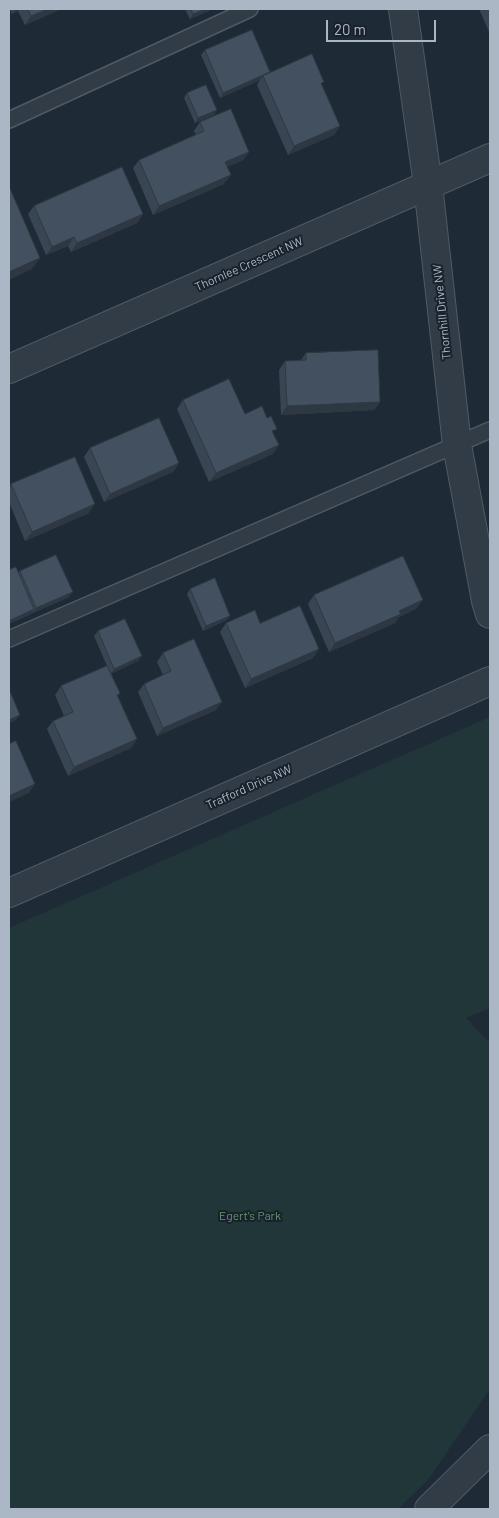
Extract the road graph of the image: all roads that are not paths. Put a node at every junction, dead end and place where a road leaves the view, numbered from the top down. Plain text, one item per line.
1 (250, 9) edge
2 (403, 9) edge
3 (9, 120) edge
4 (490, 158) edge
5 (428, 185) junction
6 (9, 370) edge
7 (490, 430) edge
8 (457, 445) junction
9 (490, 614) edge
10 (9, 639) edge
11 (490, 681) edge
12 (9, 893) edge
13 (490, 1449) edge
14 (429, 1509) edge

1 - 3 lane
2 - 5 street, Thornhill Drive NW
4 - 5 street, Thornlee Crescent NW
5 - 6 street, Thornlee Crescent NW
5 - 8 street, Thornhill Drive NW
7 - 8 lane
8 - 9 street, Thornhill Drive NW
8 - 10 lane
11 - 12 street, Trafford Drive NW
13 - 14 street

